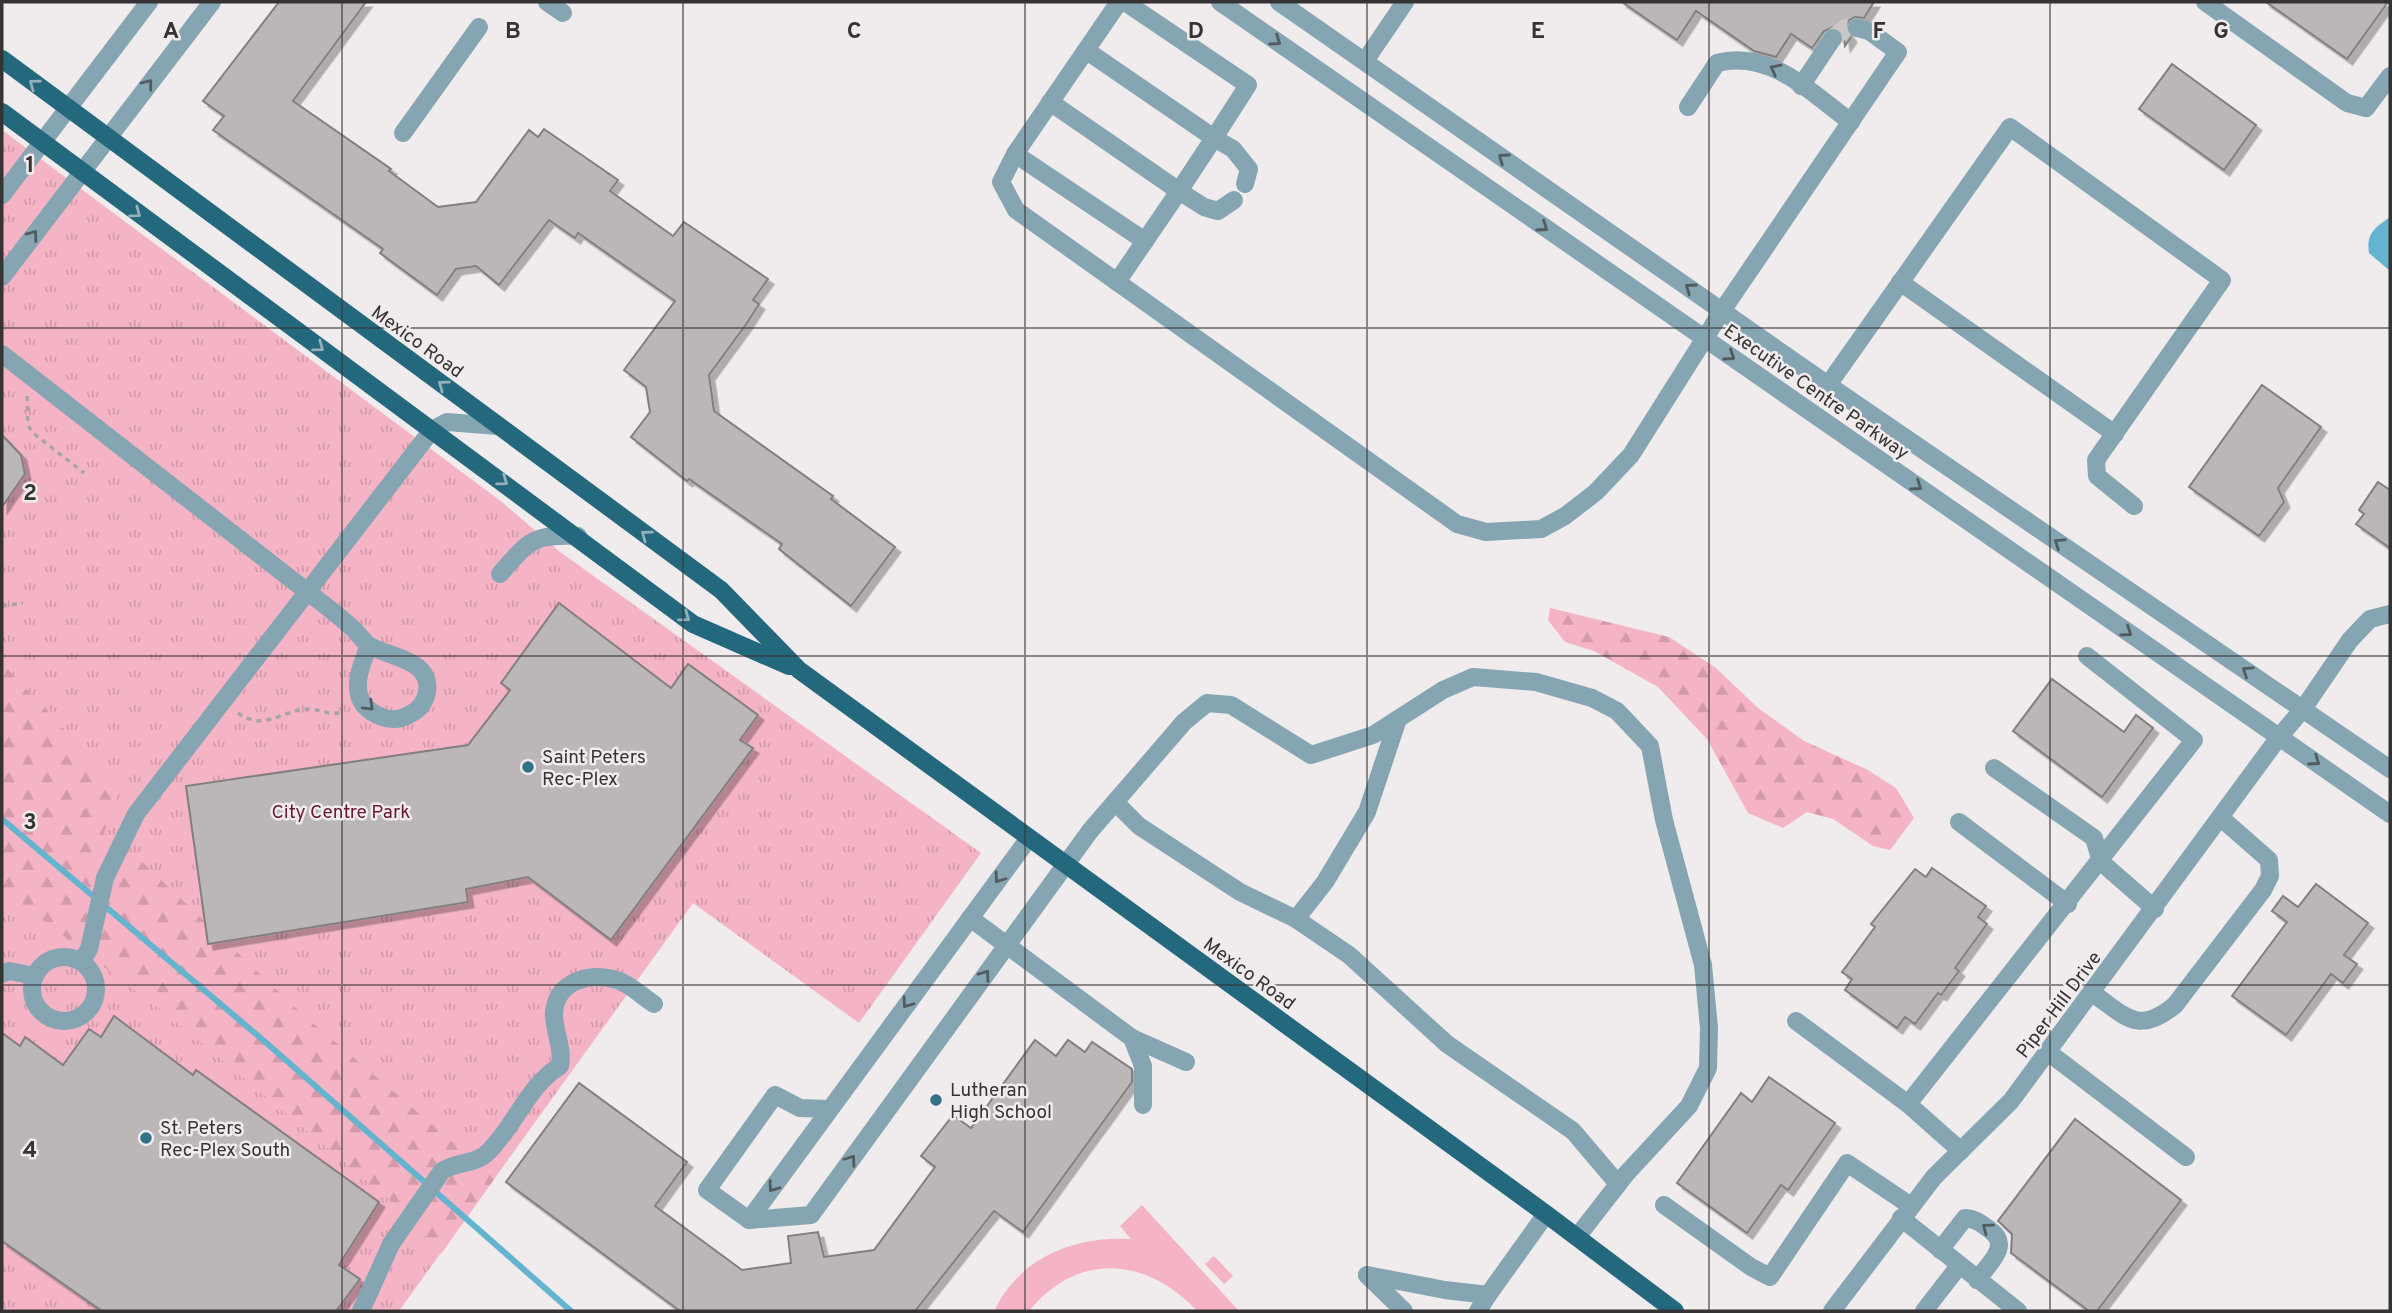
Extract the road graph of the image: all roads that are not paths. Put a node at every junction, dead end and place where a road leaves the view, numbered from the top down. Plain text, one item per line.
1 (149, 2) edge
2 (212, 2) edge
3 (547, 2) edge
4 (1119, 2) edge
5 (1125, 2) edge
6 (1220, 2) edge
7 (1279, 2) edge
8 (1405, 2) edge
9 (2205, 2) edge
10 (563, 13) dead end
11 (479, 27) dead end
12 (1857, 28) dead end
13 (1833, 38) tunnel mouth
14 (1087, 51) junction
15 (2, 58) edge
16 (1365, 61) junction
17 (2390, 76) edge
18 (1801, 86) junction
19 (1049, 103) junction
20 (1688, 107) dead end
21 (67, 108) junction
22 (2, 113) edge
23 (1851, 122) junction
24 (403, 133) dead end
25 (106, 138) junction
26 (1214, 138) junction
27 (41, 143) junction
28 (1015, 153) junction
29 (80, 173) junction
30 (1245, 184) dead end
31 (1179, 191) junction
32 (2, 195) edge
33 (1234, 200) dead end
34 (1145, 241) junction
35 (2, 276) edge
36 (1117, 282) junction
37 (1900, 282) junction
38 (1722, 311) junction
39 (1704, 338) junction
40 (2, 354) edge
41 (1828, 384) junction
42 (498, 426) junction
43 (432, 430) junction
44 (2115, 434) junction
45 (2134, 506) dead end
46 (578, 536) junction
47 (500, 574) dead end
48 (305, 590) junction
49 (2390, 614) edge
50 (369, 646) junction
51 (2087, 656) dead end
52 (799, 670) junction
53 (2303, 709) junction
54 (1398, 719) junction
55 (2279, 737) junction
56 (1994, 768) dead end
57 (2390, 769) edge
58 (1115, 802) junction
59 (2390, 814) edge
60 (2221, 818) junction
61 (1959, 822) dead end
62 (1029, 838) junction
63 (2101, 862) junction
64 (1065, 865) junction
65 (2068, 904) junction
66 (2155, 909) junction
67 (970, 918) junction
68 (1296, 919) junction
69 (1006, 946) junction
70 (81, 962) junction
71 (2, 974) edge
72 (36, 975) junction
73 (2092, 993) junction
74 (654, 1004) dead end
75 (1796, 1021) dead end
76 (1132, 1038) junction
77 (2048, 1052) junction
78 (1186, 1062) dead end
79 (1908, 1104) junction
80 (1143, 1105) dead end
81 (829, 1109) junction
82 (1961, 1151) junction
83 (2186, 1157) dead end
84 (1618, 1184) junction
85 (1664, 1205) dead end
86 (1906, 1212) junction
87 (1546, 1214) junction
88 (749, 1220) junction
89 (1577, 1237) junction
90 (1940, 1250) junction
91 (1959, 1266) junction
92 (1977, 1280) junction
93 (1488, 1295) junction
94 (361, 1311) edge
95 (1404, 1311) edge
96 (1478, 1311) edge
97 (1675, 1311) edge
98 (1832, 1311) edge
99 (1924, 1311) edge
100 (2018, 1311) edge

1 - 21 street
25 -> 2 street
3 - 10 street
4 - 14 street
5 - 26 street
6 -> 39 street, Executive Centre Parkway
7 - 16 street, Executive Centre Parkway
8 - 16 street
9 - 17 street
11 - 24 street
12 - 23 street
13 - 18 street
14 - 19 street
14 - 26 street
21 -> 15 main road, Mexico Road
38 -> 16 street, Executive Centre Parkway
18 -> 20 street
18 - 23 street
19 - 28 street
19 - 31 street
21 - 25 main road, Mexico Road
21 - 27 street
22 - 27 main road, Mexico Road
23 - 38 street
25 - 29 street
42 -> 25 main road, Mexico Road
26 - 30 street
26 - 31 street
27 - 29 main road, Mexico Road
27 - 32 street
28 - 34 street
28 - 36 street
35 -> 29 street
29 -> 43 main road, Mexico Road
31 - 33 street
31 - 34 street
34 - 36 street
36 - 39 street
37 - 41 street
37 - 44 street
37 - 44 street
38 - 39 street
38 - 41 street, Executive Centre Parkway
39 -> 55 street, Executive Centre Parkway
40 - 48 street
53 -> 41 street, Executive Centre Parkway
42 - 43 street
52 -> 42 main road, Mexico Road
43 -> 46 main road, Mexico Road
43 - 48 street
44 - 45 street
46 - 47 street
46 -> 52 main road, Mexico Road
48 - 50 street
48 - 70 street
49 - 53 street, Piper Hill Drive
50 -> 50 street
51 - 63 street
52 - 62 main road, Mexico Road
53 - 55 street, Piper Hill Drive
53 - 57 street, Executive Centre Parkway
54 - 58 street
54 - 68 street
54 - 84 street
55 -> 59 street, Executive Centre Parkway
55 - 60 street, Piper Hill Drive
56 - 63 street
58 - 64 street
58 - 68 street
60 - 66 street, Piper Hill Drive
60 - 73 street
61 - 65 street
62 - 64 main road, Mexico Road
62 -> 67 street
63 - 65 street
63 - 66 street
64 - 69 street
64 - 87 main road, Mexico Road
65 - 79 street
66 - 73 street, Piper Hill Drive
67 - 69 street
67 -> 81 street
68 - 84 street
69 - 76 street
88 -> 69 street
70 - 72 street
70 - 72 street
71 - 72 street
73 - 77 street, Piper Hill Drive
74 - 94 street
75 - 79 street
76 - 78 street
76 - 80 street
77 - 82 street, Piper Hill Drive
77 - 83 street
79 - 82 street
81 -> 88 street
81 - 88 street
82 - 86 street, Piper Hill Drive
84 - 89 street
85 - 86 street
86 - 90 street
86 - 98 street, Piper Hill Drive
87 - 89 main road, Mexico Road
87 - 93 street
89 - 97 main road, Mexico Road
90 - 91 street
92 -> 90 street
91 - 92 street
91 - 99 street
92 - 100 street
93 - 95 street
93 - 96 street

